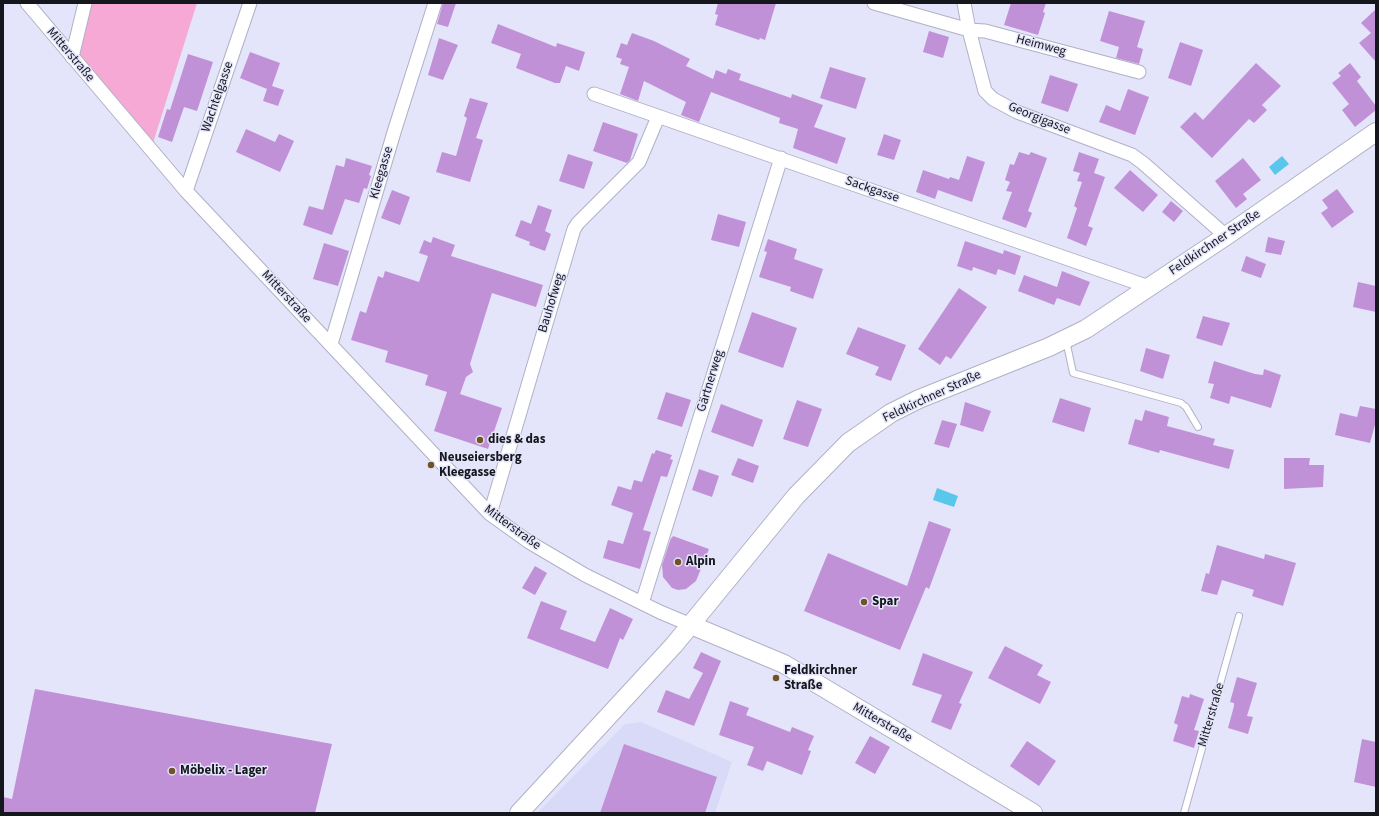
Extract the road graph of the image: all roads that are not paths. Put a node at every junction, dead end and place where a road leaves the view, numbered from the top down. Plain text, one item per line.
1 (85, 3) edge
2 (250, 3) edge
3 (435, 3) edge
4 (874, 3) edge
5 (964, 3) edge
6 (32, 5) edge
7 (969, 30) junction
8 (72, 57) junction
9 (1139, 72) dead end
10 (594, 94) dead end
11 (658, 117) junction
12 (1376, 132) edge
13 (781, 158) junction
14 (186, 191) junction
15 (1226, 236) junction
16 (1149, 287) junction
17 (1066, 339) junction
18 (331, 344) junction
19 (1198, 427) dead end
20 (490, 514) junction
21 (642, 603) junction
22 (1239, 616) dead end
23 (691, 625) junction
24 (519, 813) edge
25 (1033, 813) edge
26 (1184, 813) edge

1 - 8 street
2 - 14 street, Wachtelgasse
3 - 18 street, Kleegasse
4 - 7 street
5 - 7 street
6 - 8 street, Mitterstraße
7 - 9 street, Heimweg
7 - 15 street, Georgigasse
8 - 14 street, Mitterstraße
10 - 11 street, Sackgasse
11 - 13 street, Sackgasse
11 - 20 street, Bauhofweg
12 - 15 street, Feldkirchner Straße
13 - 16 street, Sackgasse
13 - 21 street, Gärtnerweg
14 - 18 street, Mitterstraße
15 - 16 street, Feldkirchner Straße
16 - 17 street, Feldkirchner Straße
17 - 19 lane
17 - 23 street, Feldkirchner Straße
18 - 20 street, Mitterstraße
20 - 21 street, Mitterstraße
21 - 23 street, Mitterstraße
22 - 26 lane, Mitterstraße
23 - 24 street, Feldkirchner Straße
23 - 25 street, Mitterstraße

